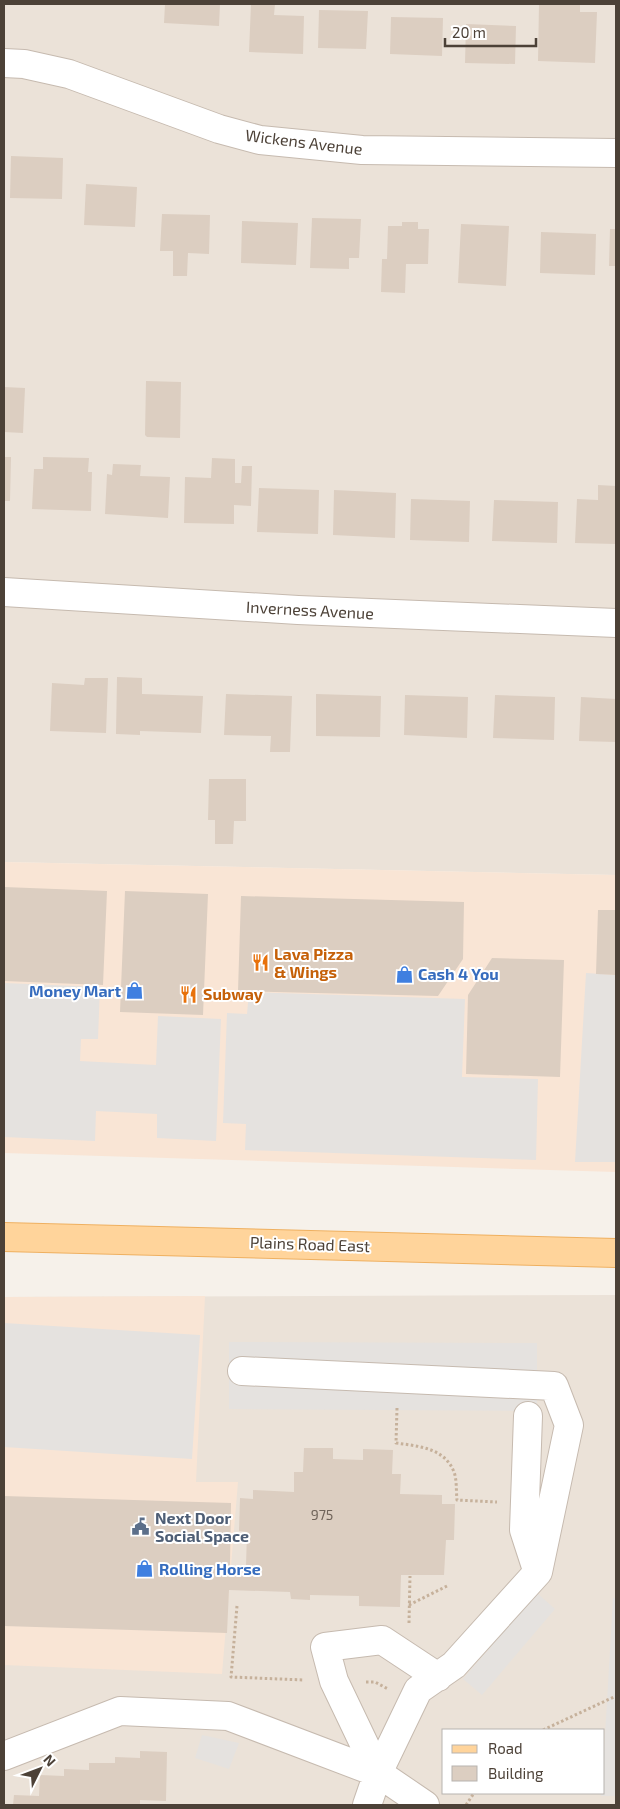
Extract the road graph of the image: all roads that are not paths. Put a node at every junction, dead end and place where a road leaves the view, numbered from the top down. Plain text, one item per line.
1 (4, 63) edge
2 (616, 153) edge
3 (4, 592) edge
4 (616, 623) edge
5 (4, 1237) edge
6 (616, 1253) edge
7 (242, 1371) dead end
8 (528, 1416) dead end
9 (538, 1572) junction
10 (438, 1677) junction
11 (4, 1756) edge
12 (378, 1773) junction
13 (367, 1805) edge
14 (425, 1805) edge

1 - 2 street, Wickens Avenue
3 - 4 street, Inverness Avenue
5 - 6 main road, Plains Road East
7 - 9 street
8 - 9 street
9 - 10 street
10 - 12 street
10 - 12 street
11 - 12 street
12 - 13 street
12 - 14 street

